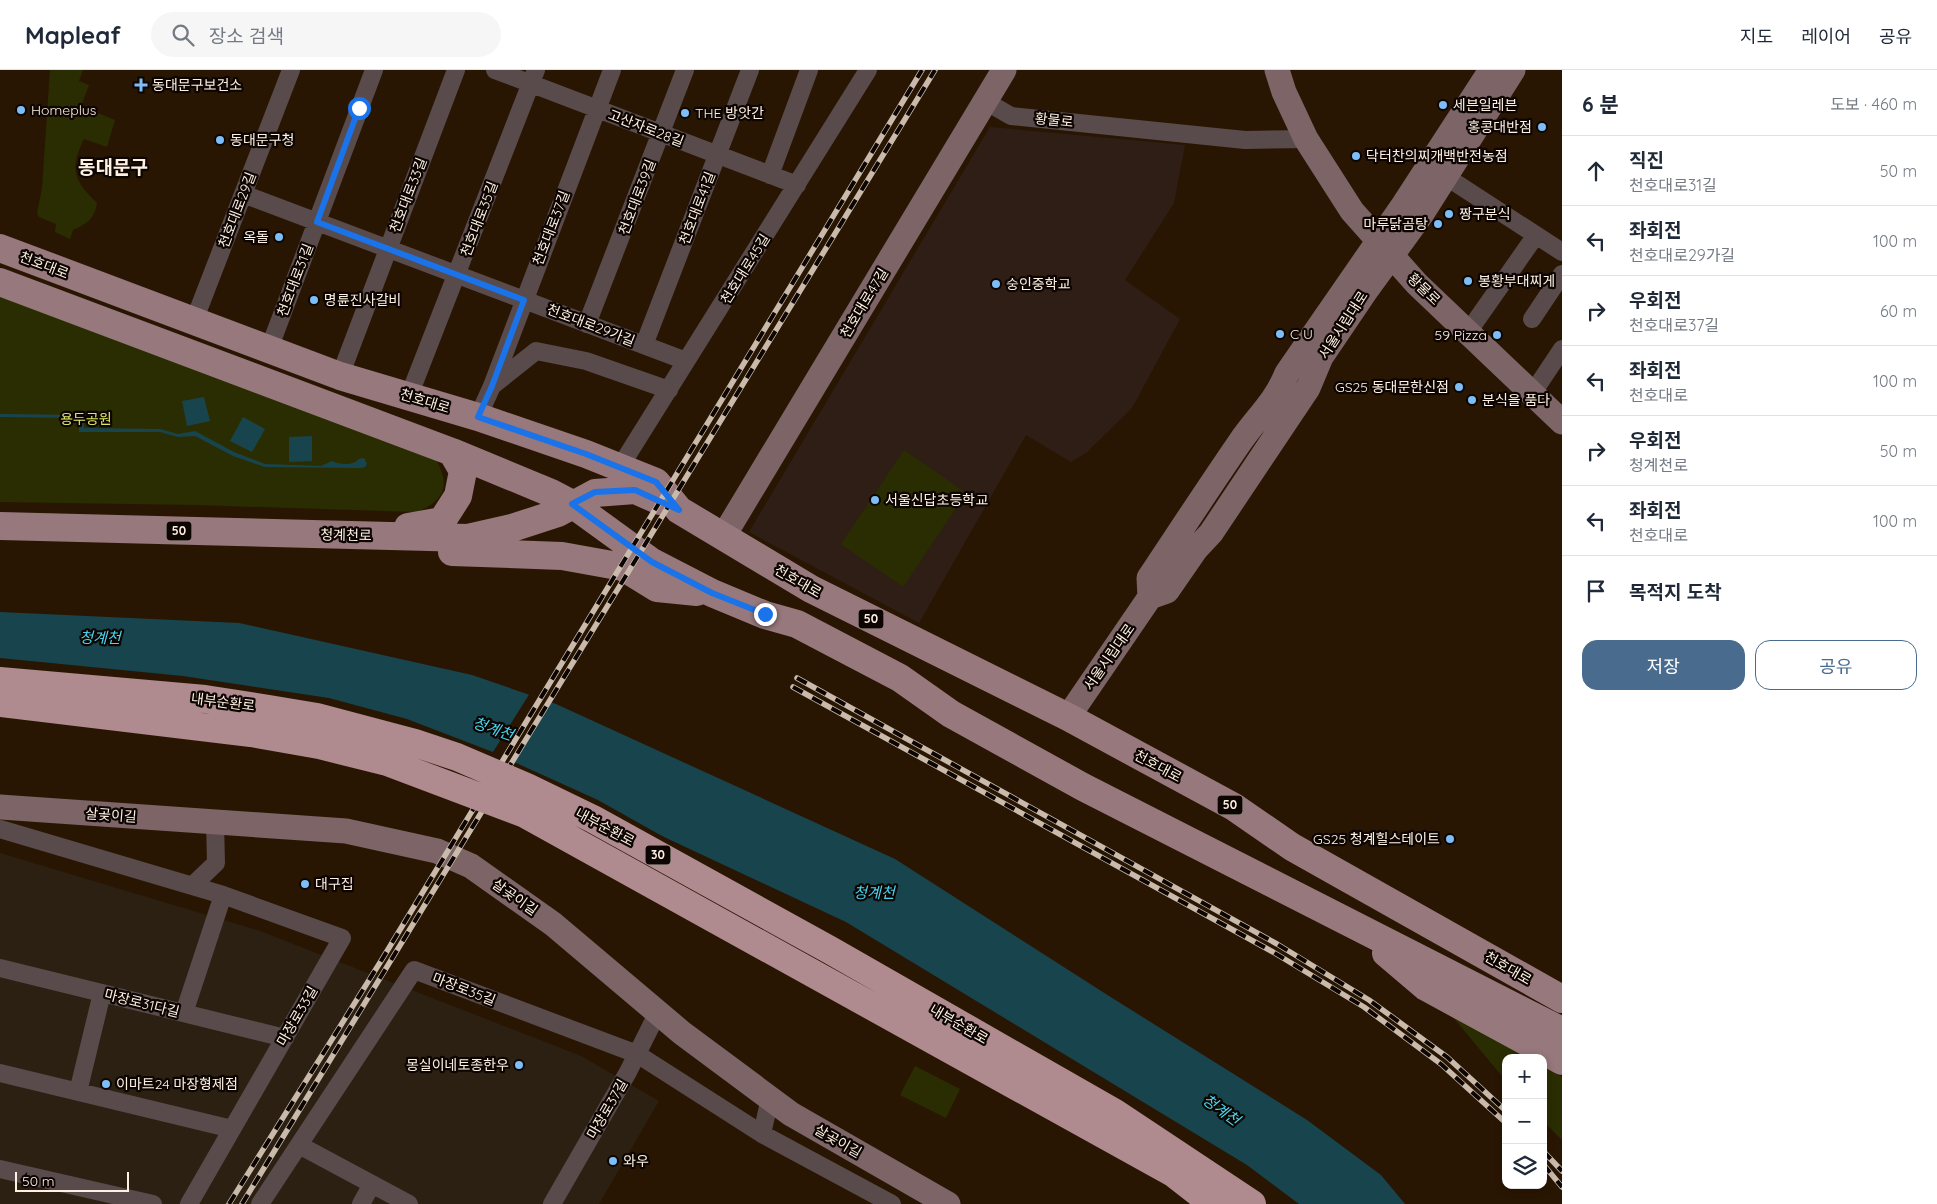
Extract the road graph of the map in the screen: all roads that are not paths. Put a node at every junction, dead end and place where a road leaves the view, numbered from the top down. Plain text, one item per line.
1 (291, 70) edge
2 (374, 70) edge
3 (456, 70) edge
4 (495, 70) edge
5 (612, 70) edge
6 (685, 70) edge
7 (750, 70) edge
8 (809, 70) edge
9 (868, 70) edge
10 (1004, 70) edge
11 (1278, 70) edge
12 (1490, 70) edge
13 (1513, 70) edge
14 (533, 77) edge
15 (985, 101) junction
16 (597, 109) junction
17 (662, 134) junction
18 (1306, 139) junction
19 (717, 155) junction
20 (770, 175) junction
21 (1445, 176) junction
22 (797, 185) junction
23 (243, 194) junction
24 (317, 222) junction
25 (1536, 235) junction
26 (0, 248) edge
27 (388, 248) junction
28 (1384, 249) junction
29 (1562, 252) edge
30 (1562, 274) edge
31 (458, 275) junction
32 (0, 282) edge
33 (524, 300) junction
34 (1532, 318) dead end
35 (194, 321) junction
36 (587, 324) junction
37 (1468, 332) junction
38 (644, 345) junction
39 (269, 349) junction
40 (1562, 349) edge
41 (686, 362) junction
42 (340, 376) junction
43 (492, 386) junction
44 (669, 390) junction
45 (1532, 394) junction
46 (409, 396) junction
47 (478, 417) junction
48 (1562, 422) edge
49 (452, 452) junction
50 (620, 466) junction
51 (572, 504) junction
52 (679, 510) junction
53 (0, 526) edge
54 (358, 536) junction
55 (723, 536) junction
56 (712, 593) junction
57 (0, 681) edge
58 (0, 703) edge
59 (1068, 717) junction
60 (0, 807) edge
61 (215, 823) junction
62 (0, 828) edge
63 (192, 886) junction
64 (223, 895) junction
65 (1388, 900) junction
66 (1346, 920) junction
67 (0, 968) edge
68 (1562, 977) edge
69 (102, 993) junction
70 (1562, 999) edge
71 (658, 1012) junction
72 (184, 1013) junction
73 (1562, 1032) edge
74 (285, 1038) junction
75 (637, 1054) junction
76 (1562, 1062) edge
77 (0, 1073) edge
78 (78, 1092) junction
79 (770, 1098) junction
80 (232, 1129) junction
81 (762, 1134) junction
82 (300, 1145) junction
83 (0, 1169) edge
84 (372, 1184) junction
85 (154, 1204) edge
86 (189, 1204) edge
87 (260, 1204) edge
88 (361, 1204) edge
89 (409, 1204) edge
90 (552, 1204) edge
91 (892, 1204) edge
92 (948, 1204) edge
93 (1213, 1204) edge
94 (1252, 1204) edge

1 - 23 street, 천호대로29길
2 - 24 street, 천호대로31길
3 - 27 street, 천호대로33길
4 - 14 street, 고산자로28길
5 - 16 street, 천호대로37길
6 - 17 street, 천호대로39길
7 - 19 street, 천호대로41길
8 - 20 street
9 - 22 street, 천호대로45길
10 - 15 main road, 천호대로47길
11 - 18 main road, 황물로
12 - 28 main road, 서울시립대로
13 - 21 main road, 서울시립대로
14 - 16 street, 고산자로28길
14 - 31 street, 천호대로35길
15 - 18 street, 황물로
15 - 55 main road, 천호대로47길
16 - 17 street, 고산자로28길
16 - 33 street, 천호대로37길
17 - 19 street, 고산자로28길
17 - 36 street, 천호대로39길
18 - 28 main road, 황물로
19 - 20 street, 고산자로28길
19 - 38 street, 천호대로41길
20 - 22 street, 고산자로28길
21 - 25 street
21 - 28 main road, 서울시립대로
22 - 41 street, 천호대로45길
23 - 24 street, 천호대로29가길
23 - 35 street, 천호대로29길
24 - 27 street, 천호대로29가길
24 - 39 street, 천호대로31길
25 - 29 street
25 - 37 street
26 - 35 main road, 천호대로
27 - 31 street, 천호대로29가길
27 - 42 street, 천호대로33길
28 - 37 main road, 황물로
28 - 59 main road, 서울시립대로
30 - 34 street
31 - 33 street, 천호대로29가길
31 - 46 street, 천호대로35길
32 - 49 main road
33 - 36 street, 천호대로29가길
33 - 43 street, 천호대로37길
35 - 39 main road, 천호대로
36 - 38 street, 천호대로29가길
37 - 45 main road, 황물로
38 - 41 street, 천호대로29가길
39 - 42 main road, 천호대로
40 - 45 street
41 - 44 street, 천호대로45길
42 - 46 main road, 천호대로
43 - 44 street, 천호대로37길
43 - 47 street, 천호대로37길
44 - 50 street, 천호대로45길
45 - 48 main road, 황물로
46 - 47 main road, 천호대로
47 - 50 main road, 천호대로
49 - 51 main road
49 - 54 main road
50 - 52 main road, 천호대로
51 - 52 main road, 청계천로
51 - 54 main road, 청계천로 / 50
51 - 56 main road
52 - 55 main road, 천호대로 / 50
53 - 54 main road, 청계천로 / 50
54 - 56 main road
55 - 59 main road, 천호대로 / 50
56 - 66 main road
57 - 94 highway, 내부순환로 / 30, bridge
58 - 93 highway, 내부순환로 / 30, bridge
59 - 65 main road, 천호대로 / 50
60 - 61 main road, 살곶이길
61 - 63 street
61 - 71 main road, 살곶이길
62 - 63 street, 마장로33길
63 - 64 street, 마장로33길
64 - 72 street
64 - 74 street, 마장로33길
65 - 68 main road
65 - 70 main road, 천호대로 / 50
66 - 73 main road
66 - 76 main road
67 - 69 street, 마장로31다길
69 - 72 street, 마장로31다길
69 - 78 street
71 - 75 street, 마장로37길
71 - 79 main road, 살곶이길
72 - 74 street, 마장로31다길
74 - 80 street, 마장로33길
75 - 81 street, 마장로35길
75 - 82 street, 마장로35길
75 - 90 street, 마장로37길
77 - 78 street
78 - 80 street
79 - 81 street
79 - 92 main road, 살곶이길
80 - 86 street, 마장로33길
81 - 91 street, 마장로35길
82 - 84 street
82 - 87 street, 마장로35길
83 - 85 street
84 - 88 street
84 - 89 street

